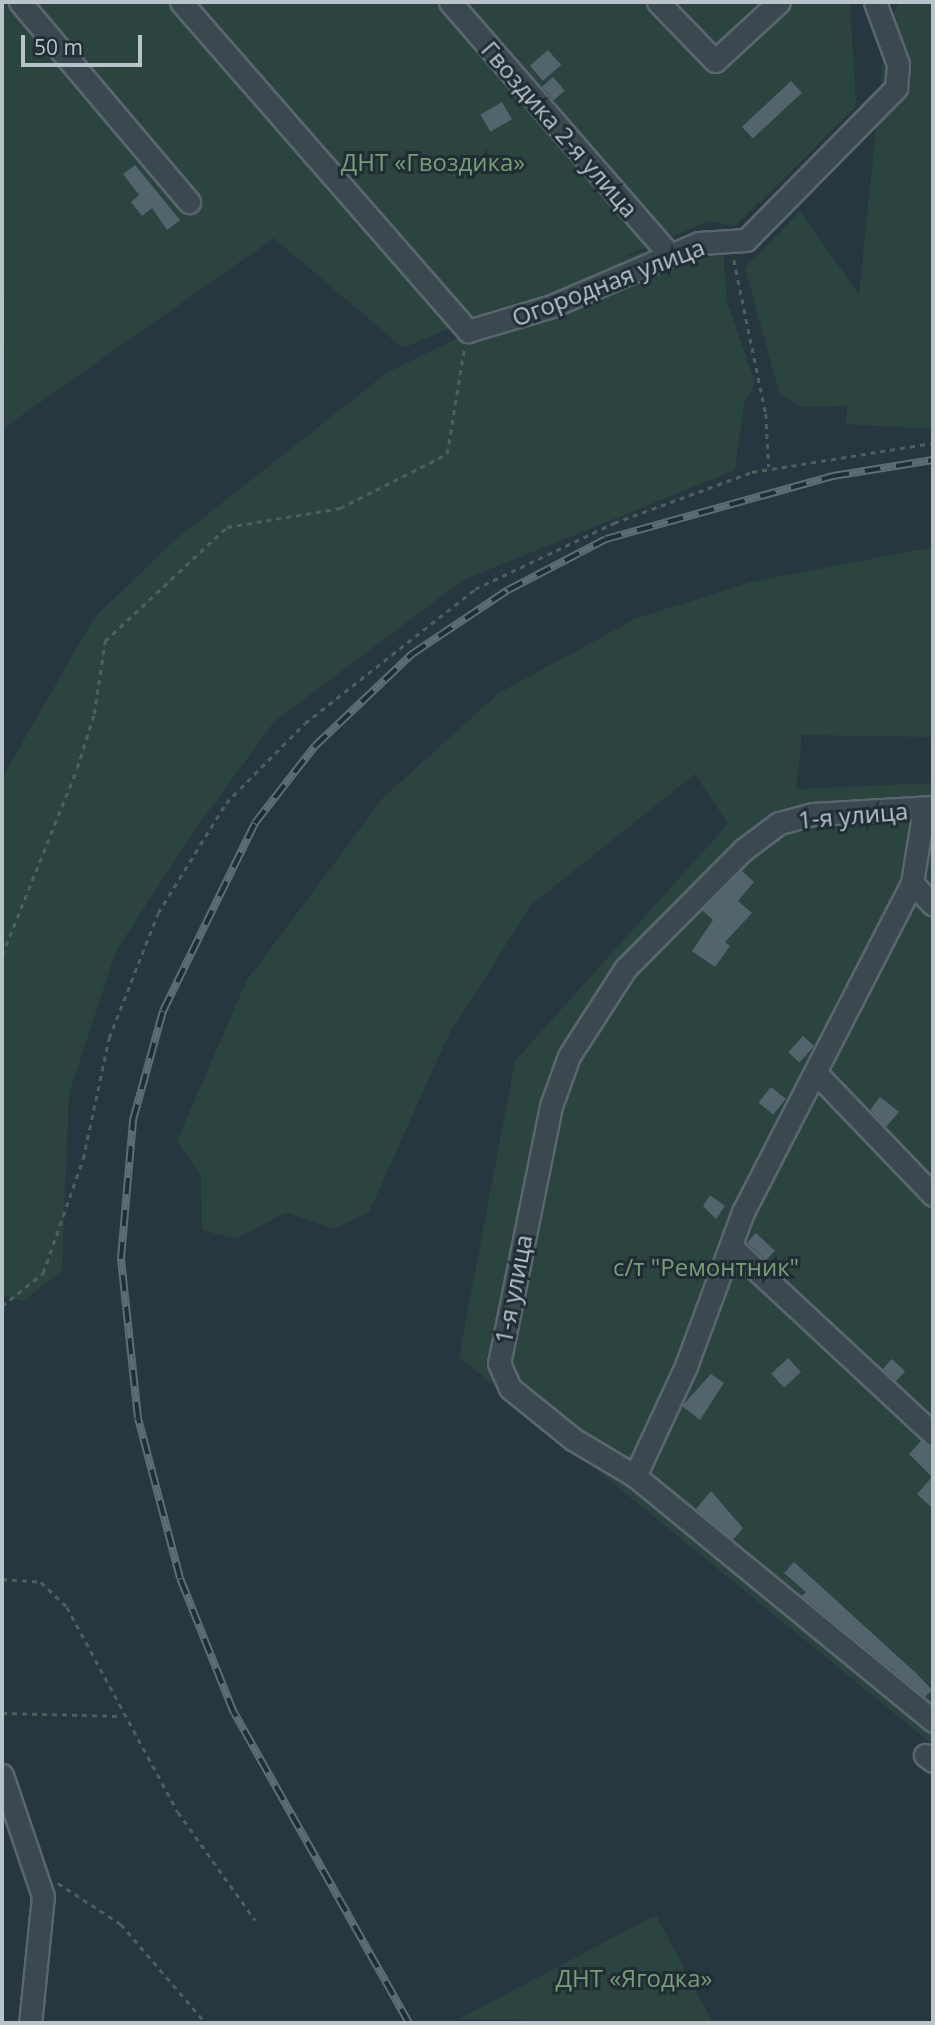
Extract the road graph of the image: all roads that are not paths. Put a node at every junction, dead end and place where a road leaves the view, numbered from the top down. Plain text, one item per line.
1 (20, 2) edge
2 (181, 2) edge
3 (450, 2) edge
4 (658, 2) edge
5 (779, 2) edge
6 (874, 2) edge
7 (189, 202) dead end
8 (670, 256) junction
9 (929, 808) edge
10 (912, 883) junction
11 (933, 905) edge
12 (816, 1073) junction
13 (933, 1195) edge
14 (734, 1249) junction
15 (933, 1434) edge
16 (635, 1476) junction
17 (933, 1721) edge
18 (2, 1775) edge
19 (30, 2023) edge

1 - 7 street
2 - 8 street, Огородная улица
3 - 8 street, Гвоздика 2-я улица
4 - 5 street
6 - 8 street, Огородная улица
9 - 10 street, 1-я улица
9 - 16 street, 1-я улица
10 - 11 street
10 - 12 street, 1-я улица
12 - 13 street
12 - 14 street, 1-я улица
14 - 15 street
14 - 16 street, 1-я улица
16 - 17 street
18 - 19 street

